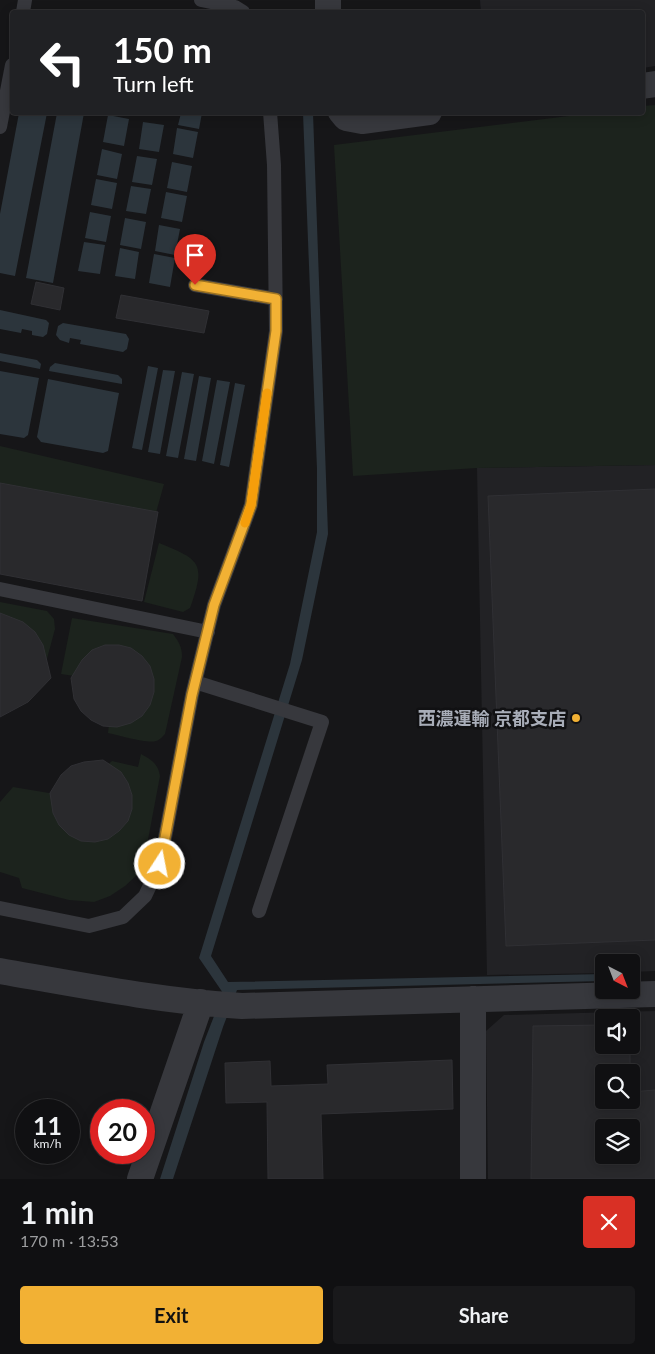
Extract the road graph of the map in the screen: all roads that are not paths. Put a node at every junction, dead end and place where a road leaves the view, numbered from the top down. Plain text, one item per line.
1 (201, 0) edge
2 (240, 10) edge
3 (10, 75) edge
4 (270, 115) edge
5 (344, 115) edge
6 (407, 115) edge
7 (0, 127) edge
8 (195, 285) dead end
9 (276, 299) junction
10 (0, 589) edge
11 (208, 632) junction
12 (195, 682) junction
13 (0, 908) edge
14 (259, 910) dead end
15 (0, 971) edge
16 (655, 994) edge
17 (473, 999) junction
18 (221, 1004) junction
19 (140, 1179) edge
20 (473, 1179) edge

1 - 2 lane
3 - 7 lane
4 - 9 lane
5 - 6 street
8 - 9 lane
9 - 11 lane
10 - 11 lane
11 - 12 lane
12 - 13 lane
12 - 14 lane
15 - 18 street
16 - 17 street
17 - 18 street
17 - 20 street
18 - 19 street

